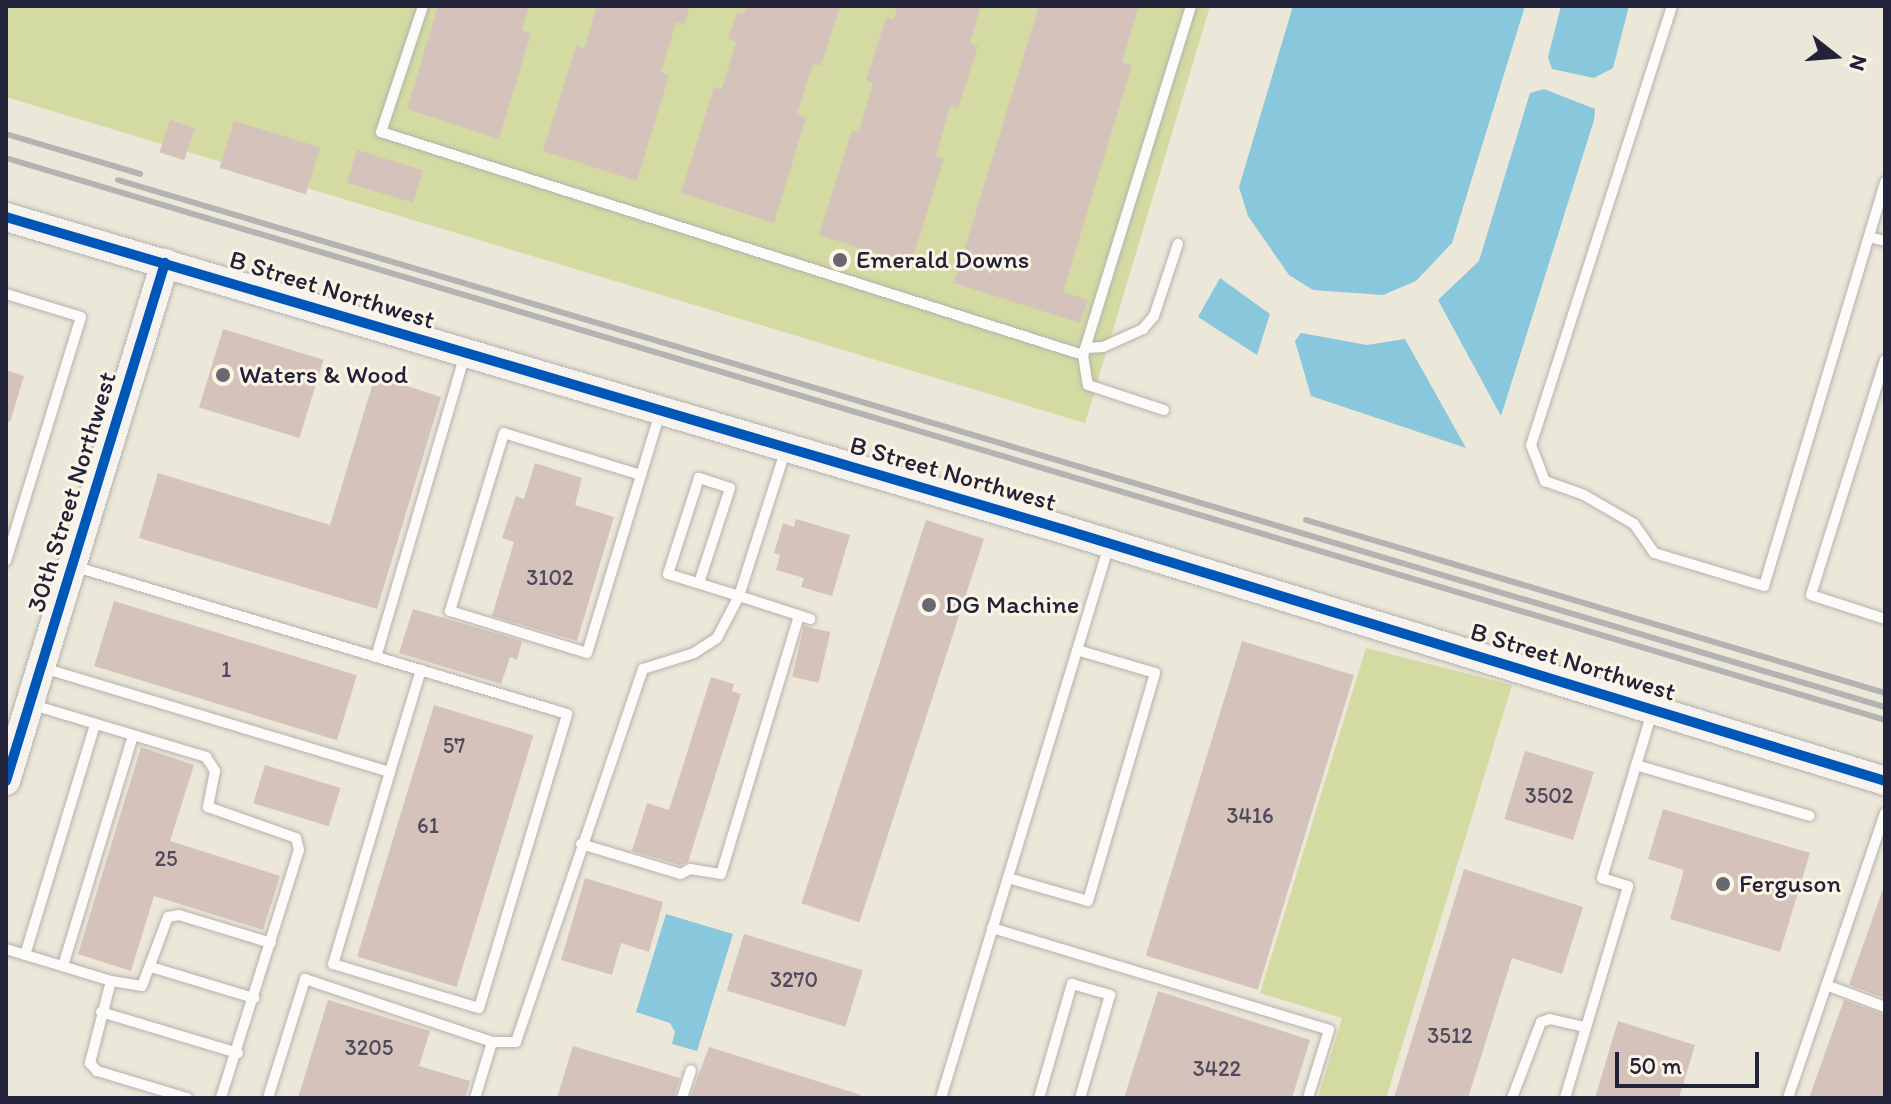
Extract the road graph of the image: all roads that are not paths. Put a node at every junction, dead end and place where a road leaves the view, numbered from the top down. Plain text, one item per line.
1 (423, 6) edge
2 (1191, 6) edge
3 (1672, 6) edge
4 (1885, 182) edge
5 (6, 217) edge
6 (1869, 237) junction
7 (1885, 241) edge
8 (1178, 244) dead end
9 (165, 263) junction
10 (6, 294) edge
11 (1084, 351) junction
12 (466, 352) junction
13 (1885, 360) edge
14 (661, 410) junction
15 (1164, 410) dead end
16 (787, 447) junction
17 (641, 475) junction
18 (1109, 543) junction
19 (6, 561) edge
20 (72, 566) junction
21 (699, 583) junction
22 (739, 596) junction
23 (1885, 619) edge
24 (1077, 650) junction
25 (376, 657) junction
26 (41, 667) junction
27 (421, 670) junction
28 (30, 704) junction
29 (1653, 710) junction
30 (95, 724) junction
31 (133, 735) junction
32 (1636, 765) junction
33 (390, 772) junction
34 (7, 774) edge
35 (1885, 781) edge
36 (1885, 813) edge
37 (1810, 816) dead end
38 (581, 844) junction
39 (1008, 878) junction
40 (992, 928) junction
41 (271, 943) junction
42 (6, 949) edge
43 (25, 955) junction
44 (63, 966) junction
45 (151, 967) junction
46 (111, 981) junction
47 (1826, 985) junction
48 (254, 998) junction
49 (1885, 1007) edge
50 (101, 1012) junction
51 (1586, 1027) junction
52 (492, 1042) junction
53 (238, 1053) junction
54 (691, 1070) dead end
55 (187, 1098) edge
56 (221, 1098) edge
57 (268, 1098) edge
58 (475, 1098) edge
59 (682, 1098) edge
60 (941, 1098) edge
61 (1039, 1098) edge
62 (1080, 1098) edge
63 (1308, 1098) edge
64 (1512, 1098) edge
65 (1565, 1098) edge
66 (1788, 1098) edge

1 - 11 lane
2 - 11 lane
3 - 6 lane
4 - 6 lane
5 - 9 street, B Street Northwest
6 - 7 lane
8 - 11 lane
9 - 12 street, B Street Northwest
9 - 20 street, 30th Street Northwest
10 - 19 lane
11 - 15 lane
12 - 14 street, B Street Northwest
12 - 25 lane
13 - 23 lane
14 - 16 street, B Street Northwest
14 - 17 lane
16 - 18 street, B Street Northwest
16 - 22 lane
17 - 17 lane
18 - 24 lane
18 - 29 street, B Street Northwest
20 - 25 lane
20 - 26 street, 30th Street Northwest
21 - 21 lane
21 - 22 lane
22 - 38 lane
22 - 38 lane
24 - 39 lane
24 - 39 lane
25 - 27 lane
26 - 28 street, 30th Street Northwest
26 - 33 lane
27 - 33 lane
27 - 33 lane
28 - 30 lane
28 - 34 street, 30th Street Northwest
29 - 32 lane
29 - 35 street, B Street Northwest
30 - 31 lane
30 - 43 lane
31 - 41 lane
31 - 44 lane
32 - 37 lane
32 - 51 lane
36 - 47 lane
38 - 52 lane
39 - 40 lane
40 - 60 lane
40 - 63 lane
41 - 45 lane
41 - 48 lane
42 - 43 lane
43 - 44 lane
44 - 46 lane
45 - 46 lane
45 - 48 lane
46 - 50 lane
47 - 49 lane
47 - 66 lane
48 - 53 lane
50 - 53 lane
50 - 55 lane
51 - 64 lane
51 - 65 lane
52 - 57 lane
52 - 58 lane
53 - 56 lane
54 - 59 lane
61 - 62 lane

